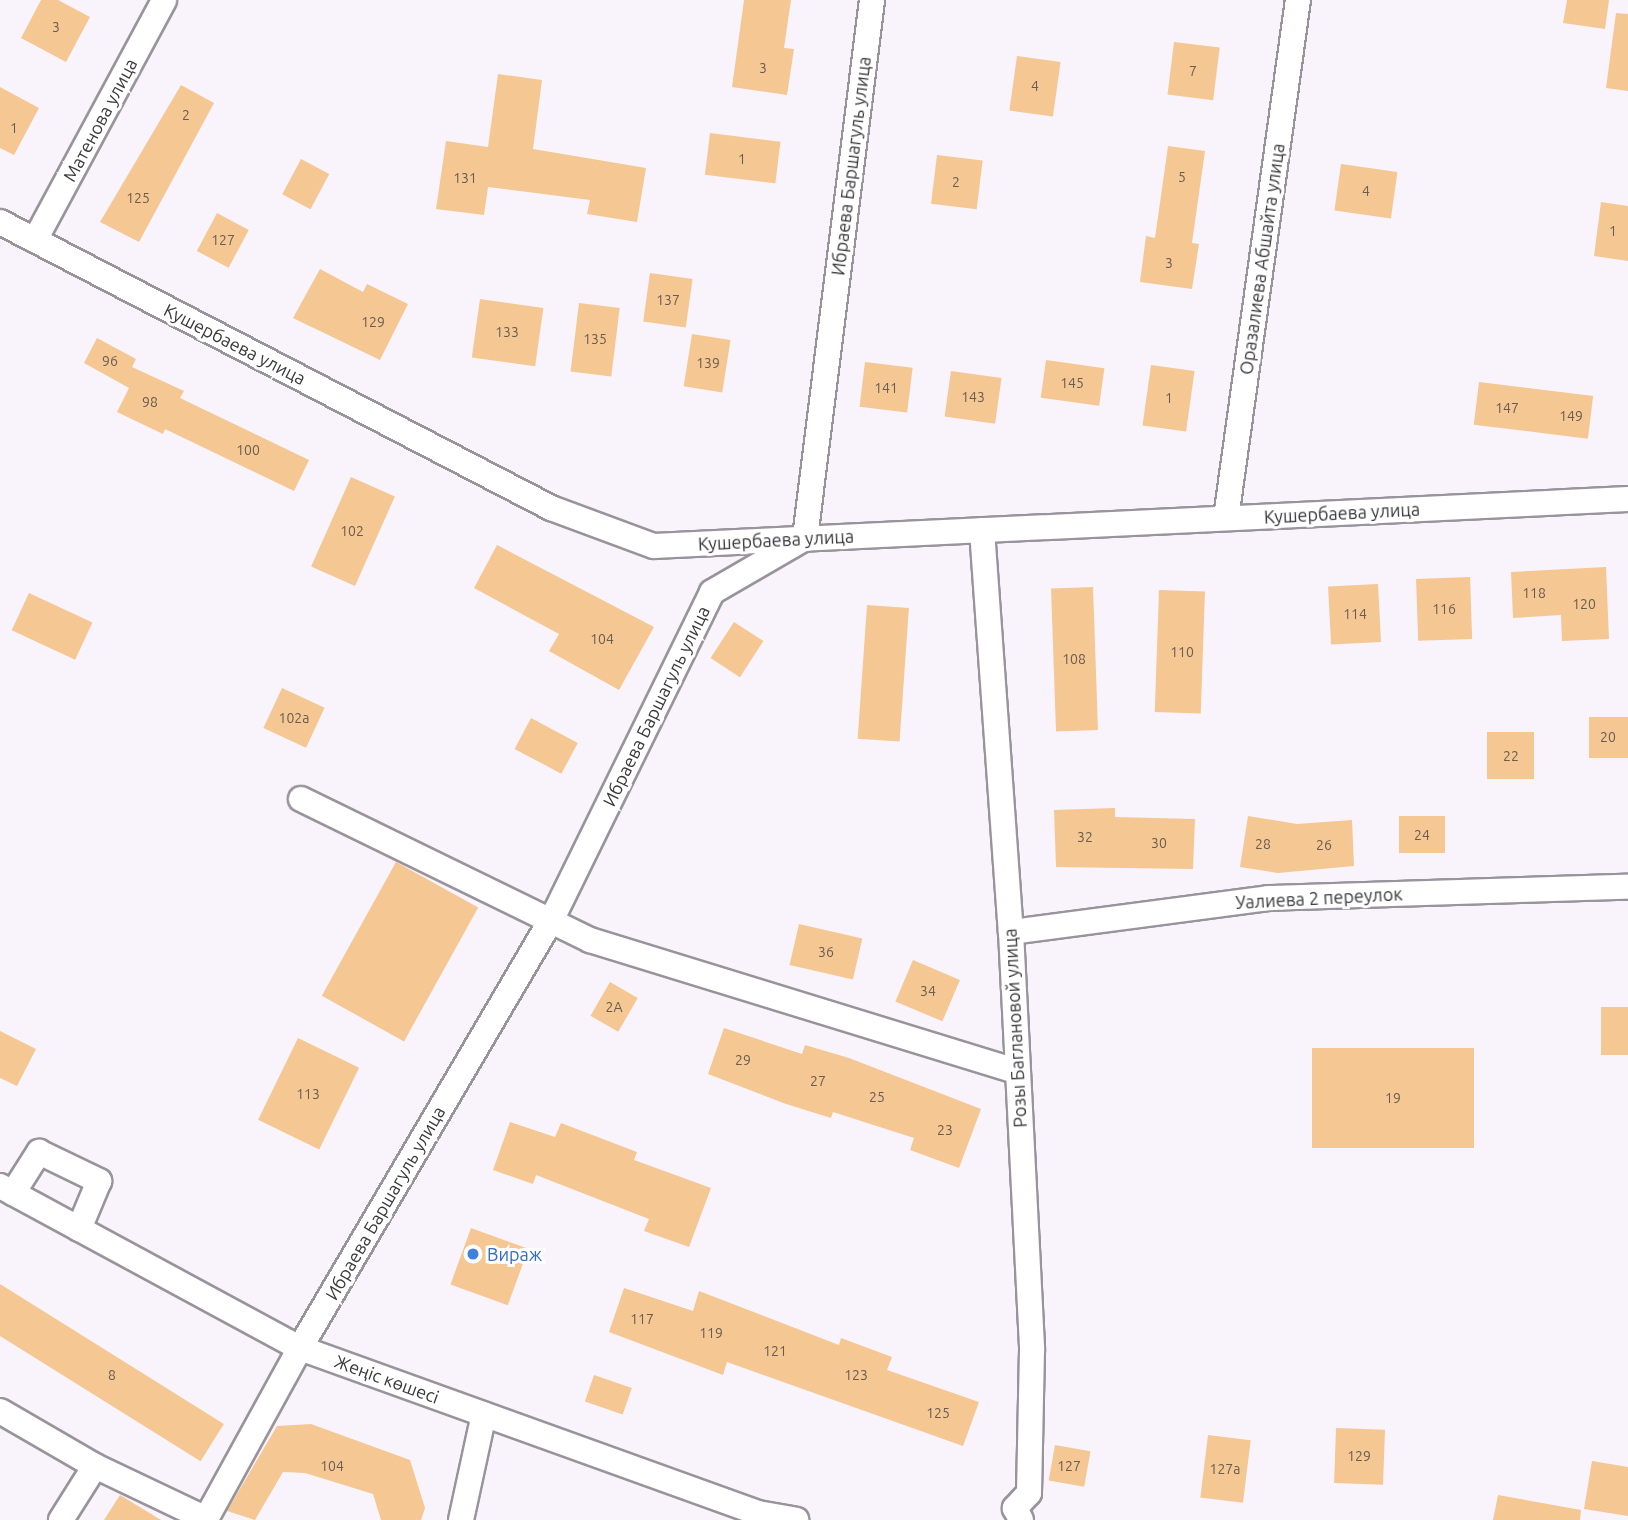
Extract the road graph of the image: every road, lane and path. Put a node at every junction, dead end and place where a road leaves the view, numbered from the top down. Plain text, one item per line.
1 (164, 0) edge
2 (872, 0) edge
3 (1298, 0) edge
4 (0, 222) edge
5 (35, 240) junction
6 (1628, 499) edge
7 (1226, 518) junction
8 (982, 530) junction
9 (805, 538) junction
10 (301, 799) dead end
11 (1628, 887) edge
12 (551, 921) junction
13 (1011, 932) junction
14 (1017, 1071) junction
15 (6, 1190) edge
16 (79, 1229) junction
17 (300, 1348) junction
18 (0, 1411) edge
19 (484, 1414) junction
20 (95, 1466) junction
21 (206, 1519) edge
22 (61, 1520) edge
23 (461, 1520) edge
24 (796, 1520) edge
25 (1021, 1520) edge

1 - 5 street, Матенова улица
2 - 9 street, Ибраева Баршагуль улица
3 - 7 street, Оразалиева Абшайта улица
4 - 5 street, Кушербаева улица
5 - 9 street, Кушербаева улица
6 - 7 street, Кушербаева улица
7 - 8 street, Кушербаева улица
8 - 9 street, Кушербаева улица
8 - 13 street, Розы Баглановой улица
9 - 12 street, Ибраева Баршагуль улица
10 - 12 street
11 - 13 street, Уалиева 2 переулок
12 - 14 street
12 - 17 street, Ибраева Баршагуль улица
13 - 14 street, Розы Баглановой улица
14 - 25 street, Розы Баглановой улица
15 - 16 street, Жеңіс көшесі
15 - 16 street
16 - 17 street, Жеңіс көшесі
17 - 19 street, Жеңіс көшесі
17 - 21 street, Ибраева Баршагуль улица
18 - 20 street
19 - 23 street
19 - 24 street, Жеңіс көшесі
20 - 21 street
20 - 22 street

